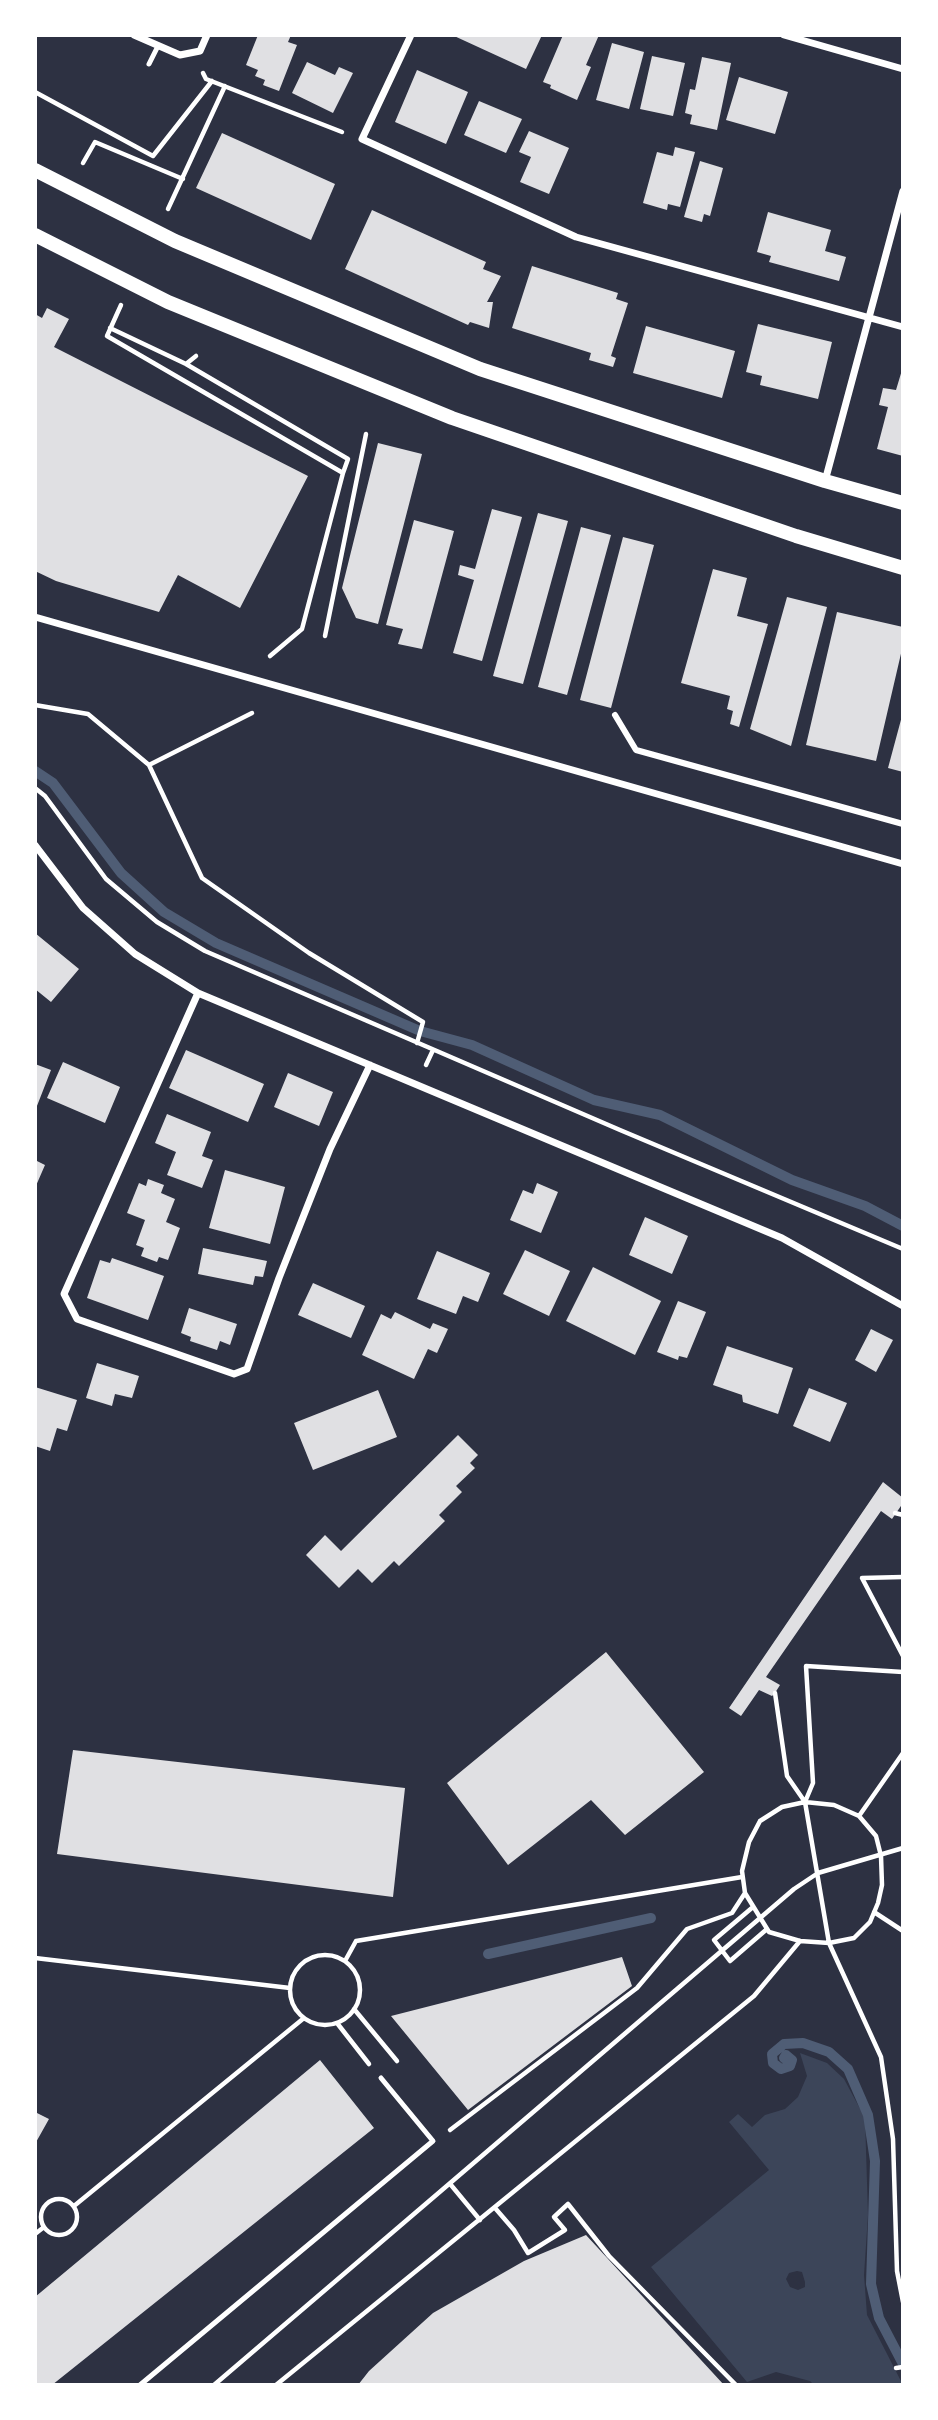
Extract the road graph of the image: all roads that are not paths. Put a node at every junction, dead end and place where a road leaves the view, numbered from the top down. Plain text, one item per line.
1 (134, 35) edge
2 (207, 35) edge
3 (411, 35) edge
4 (784, 35) edge
5 (158, 46) junction
6 (149, 64) dead end
7 (903, 69) edge
8 (35, 170) edge
9 (903, 191) edge
10 (35, 235) edge
11 (869, 318) junction
12 (903, 327) edge
13 (825, 481) junction
14 (903, 503) edge
15 (903, 568) edge
16 (35, 617) edge
17 (615, 715) dead end
18 (903, 824) edge
19 (35, 845) edge
20 (903, 864) edge
21 (198, 993) junction
22 (370, 1065) junction
23 (903, 1306) edge
24 (381, 2078) road end
25 (140, 2385) edge

1 - 5 street
2 - 5 street
3 - 11 street
4 - 7 street
5 - 6 lane
8 - 13 main road
9 - 11 street
10 - 15 main road
11 - 12 street
11 - 13 street
13 - 14 main road
16 - 20 street
17 - 18 street
19 - 21 street
21 - 22 street
21 - 22 street
22 - 23 street
24 - 25 lane

